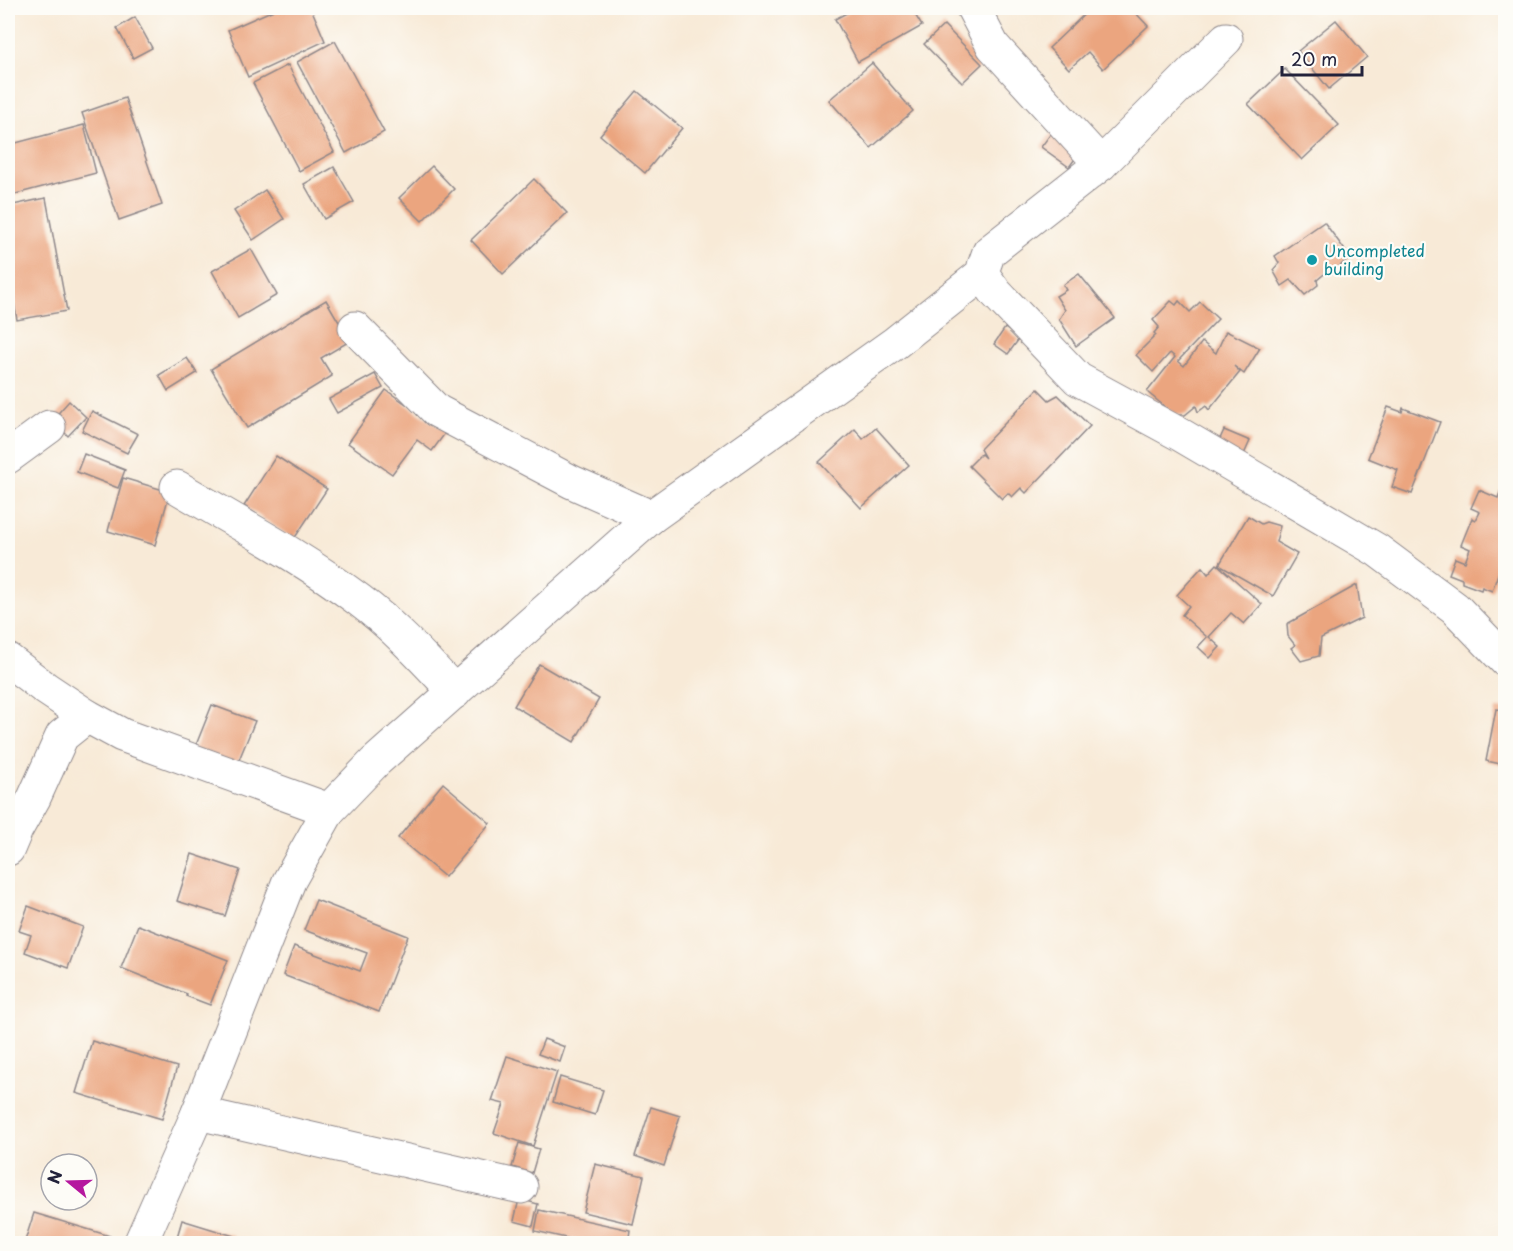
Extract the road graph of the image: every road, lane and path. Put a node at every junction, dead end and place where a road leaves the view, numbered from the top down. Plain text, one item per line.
1 (973, 8) edge
2 (1226, 39) dead end
3 (1101, 164) junction
4 (983, 275) junction
5 (355, 328) dead end
6 (48, 427) dead end
7 (8, 457) edge
8 (177, 487) dead end
9 (651, 518) junction
10 (8, 660) edge
11 (1506, 661) edge
12 (455, 692) junction
13 (87, 717) junction
14 (329, 810) junction
15 (8, 849) edge
16 (198, 1113) junction
17 (521, 1187) dead end
18 (140, 1244) edge

1 - 3 street
2 - 3 street
3 - 4 street
4 - 9 street
4 - 11 street
5 - 9 street
6 - 7 street
8 - 12 street
9 - 12 street
10 - 13 street
12 - 14 street
13 - 14 street
13 - 15 street
14 - 16 street
16 - 17 street
16 - 18 street

